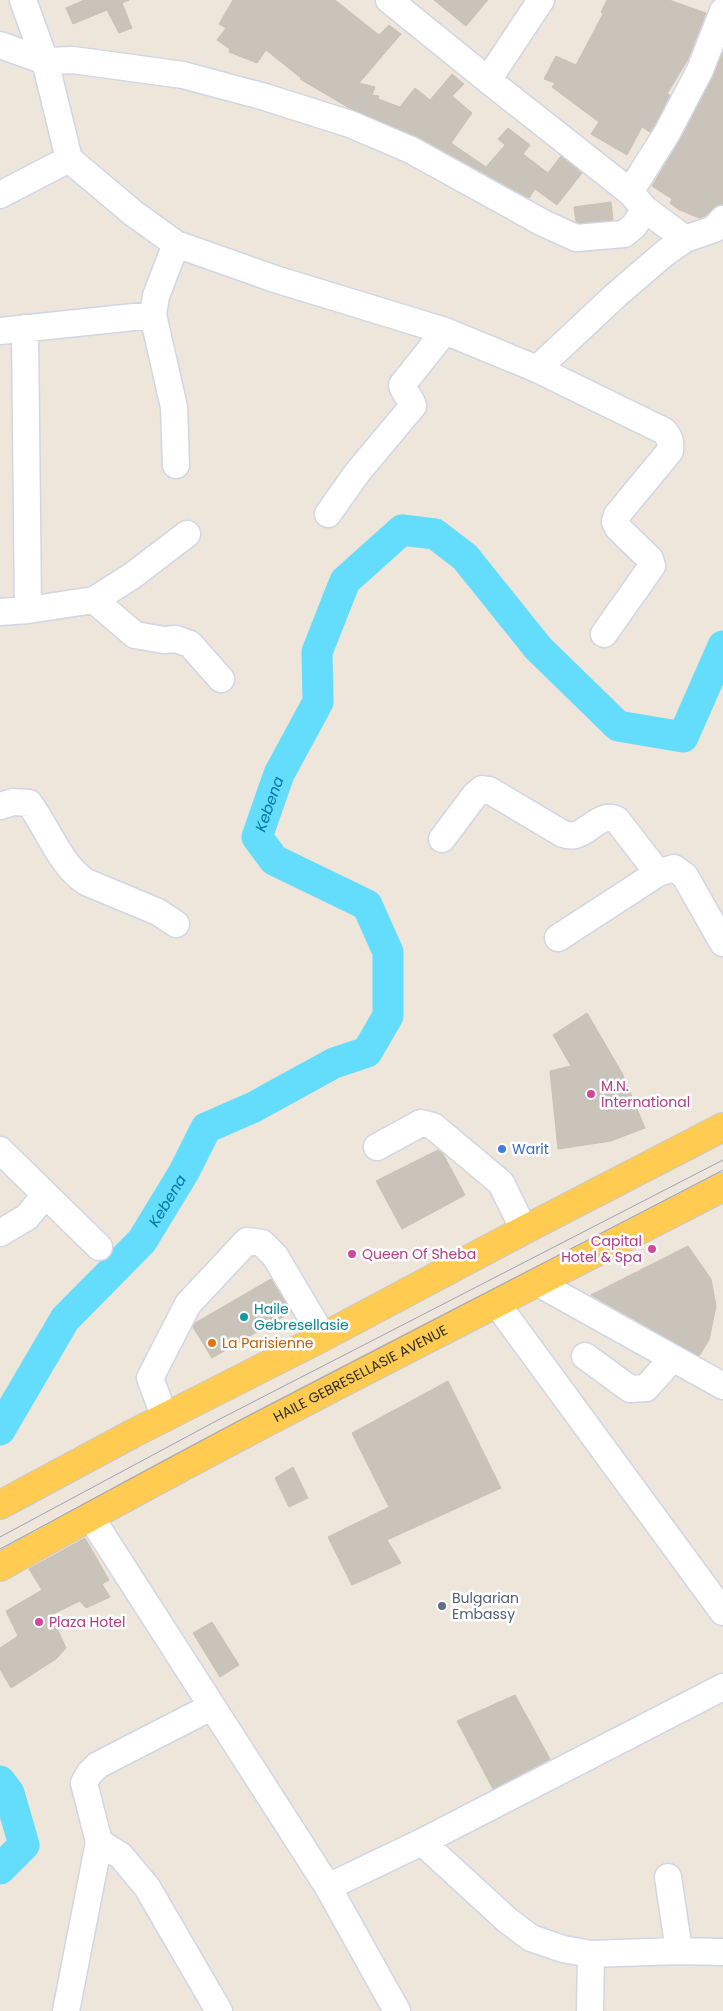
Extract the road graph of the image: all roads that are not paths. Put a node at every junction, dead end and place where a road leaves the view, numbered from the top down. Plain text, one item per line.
1 (23, 0) edge
2 (389, 0) edge
3 (541, 0) edge
4 (723, 11) edge
5 (0, 46) edge
6 (45, 61) junction
7 (488, 80) junction
8 (70, 159) junction
9 (0, 195) edge
10 (638, 201) junction
11 (723, 219) edge
12 (685, 238) junction
13 (176, 244) junction
14 (153, 315) junction
15 (12, 329) edge
16 (445, 331) junction
17 (537, 369) junction
18 (176, 466) dead end
19 (328, 514) dead end
20 (187, 534) dead end
21 (94, 600) junction
22 (28, 610) junction
23 (0, 612) edge
24 (604, 634) dead end
25 (221, 679) dead end
26 (0, 806) edge
27 (442, 839) dead end
28 (658, 873) junction
29 (176, 924) dead end
30 (558, 938) dead end
31 (723, 943) edge
32 (723, 1127) edge
33 (377, 1147) dead end
34 (0, 1150) edge
35 (723, 1187) edge
36 (45, 1195) junction
37 (524, 1230) junction
38 (0, 1233) edge
39 (99, 1247) dead end
40 (538, 1283) junction
41 (497, 1304) junction
42 (323, 1337) junction
43 (584, 1356) dead end
44 (672, 1358) junction
45 (723, 1386) edge
46 (166, 1418) junction
47 (0, 1505) edge
48 (90, 1516) junction
49 (0, 1567) edge
50 (723, 1612) edge
51 (723, 1687) edge
52 (211, 1707) junction
53 (99, 1842) junction
54 (422, 1842) junction
55 (668, 1876) dead end
56 (328, 1888) junction
57 (679, 1951) junction
58 (723, 1952) edge
59 (591, 1954) junction
60 (66, 2011) edge
61 (219, 2011) edge
62 (397, 2011) edge
63 (590, 2011) edge

1 - 6 street
2 - 7 street
3 - 7 street
4 - 10 street
5 - 6 street
6 - 8 street
6 - 10 street
7 - 10 street
8 - 9 street
8 - 13 street
10 - 12 street
11 - 12 street
12 - 17 street
13 - 14 street
13 - 16 street
14 - 15 street
14 - 18 street
15 - 22 street
16 - 17 street
16 - 19 street
17 - 24 street
20 - 21 street
21 - 22 street
21 - 25 street
22 - 23 street
26 - 29 street
27 - 28 street
28 - 30 street
28 - 31 street
32 - 37 main road
33 - 37 street
34 - 36 street
35 - 40 main road, HAILE GEBRESELLASIE AVENUE
36 - 38 street
36 - 39 street
37 - 42 main road
40 - 41 main road, HAILE GEBRESELLASIE AVENUE
40 - 44 street
41 - 48 main road, HAILE GEBRESELLASIE AVENUE
41 - 50 street
42 - 46 main road
42 - 46 street
43 - 44 street
44 - 45 street
46 - 47 main road
48 - 49 main road, HAILE GEBRESELLASIE AVENUE
48 - 52 street
51 - 54 street
52 - 53 street
52 - 56 street
53 - 60 street
53 - 61 street
54 - 56 street
54 - 59 street
55 - 57 street
56 - 62 street
57 - 58 street
57 - 59 street
59 - 63 street

